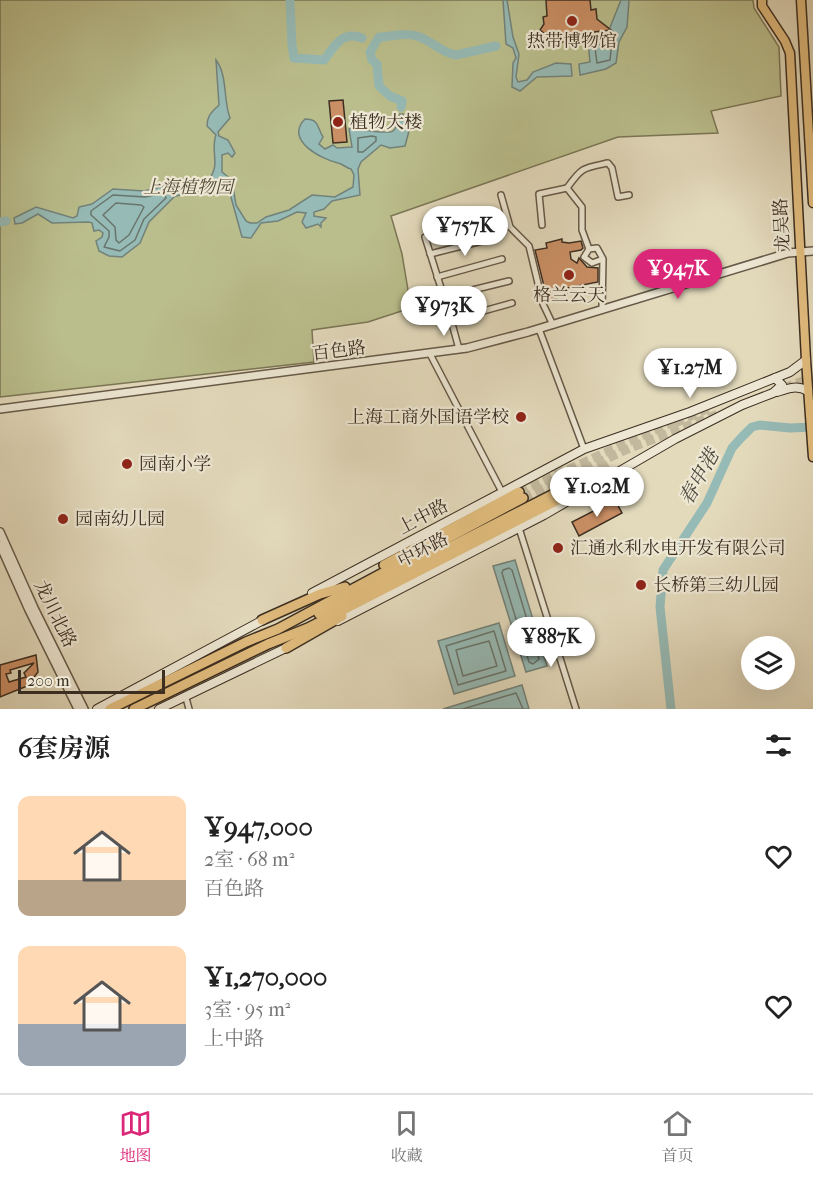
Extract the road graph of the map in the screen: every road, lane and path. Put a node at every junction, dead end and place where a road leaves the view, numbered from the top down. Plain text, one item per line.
1 (801, 0) edge
2 (762, 3) edge
3 (809, 89) edge
4 (567, 188) junction
5 (501, 195) dead end
6 (629, 195) dead end
7 (813, 203) edge
8 (489, 214) dead end
9 (542, 225) dead end
10 (494, 238) dead end
11 (589, 249) junction
12 (813, 251) edge
13 (800, 252) junction
14 (430, 254) junction
15 (502, 259) dead end
16 (603, 260) junction
17 (437, 277) junction
18 (509, 281) dead end
19 (444, 297) junction
20 (512, 303) dead end
21 (602, 310) junction
22 (451, 320) junction
23 (553, 325) junction
24 (539, 329) junction
25 (459, 349) junction
26 (430, 354) junction
27 (806, 360) junction
28 (775, 378) junction
29 (808, 391) junction
30 (773, 393) junction
31 (0, 409) edge
32 (584, 449) junction
33 (813, 457) edge
34 (502, 492) junction
35 (519, 528) junction
36 (0, 532) edge
37 (0, 545) edge
38 (456, 551) junction
39 (345, 586) junction
40 (330, 605) junction
41 (262, 620) junction
42 (286, 648) junction
43 (186, 698) junction
44 (78, 709) edge
45 (84, 709) edge
46 (97, 709) edge
47 (110, 709) edge
48 (134, 709) edge
49 (159, 709) edge
50 (189, 709) edge
51 (576, 709) edge

1 - 3 main road, 龙吴路
2 - 13 main road, 龙吴路
3 - 7 main road, 龙吴路
4 - 6 street
4 - 9 street
4 - 11 street
5 - 23 street
8 - 14 street
10 - 14 street
11 - 16 street
11 - 16 street
12 - 13 street, 百色路
13 - 21 street, 百色路
13 - 27 main road, 龙吴路
14 - 17 street
15 - 17 street
16 - 21 street
17 - 19 street
18 - 19 street
19 - 22 street
20 - 22 street
21 - 23 street, 百色路
22 - 25 street
23 - 24 street, 百色路
24 - 25 street, 百色路
24 - 32 street
25 - 26 street, 百色路
26 - 31 street, 百色路
26 - 34 street
27 - 28 main road, 上中路
27 - 29 main road, 龙吴路
28 - 30 main road
28 - 32 main road, 上中路
29 - 30 main road
29 - 33 main road, 龙吴路
30 - 35 main road
32 - 34 main road, 上中路
34 - 41 main road, 上中路
35 - 42 main road
35 - 51 street
36 - 45 street, 龙川北路
37 - 44 street, 龙川北路
38 - 40 highway, 中环路
38 - 40 highway, 中环路
38 - 42 highway
39 - 40 highway, 中环路
39 - 40 highway, 中环路
39 - 41 highway
40 - 47 highway, 中环路
40 - 48 highway, 中环路
41 - 46 main road, 上中路
42 - 43 main road
43 - 49 main road
43 - 50 street

